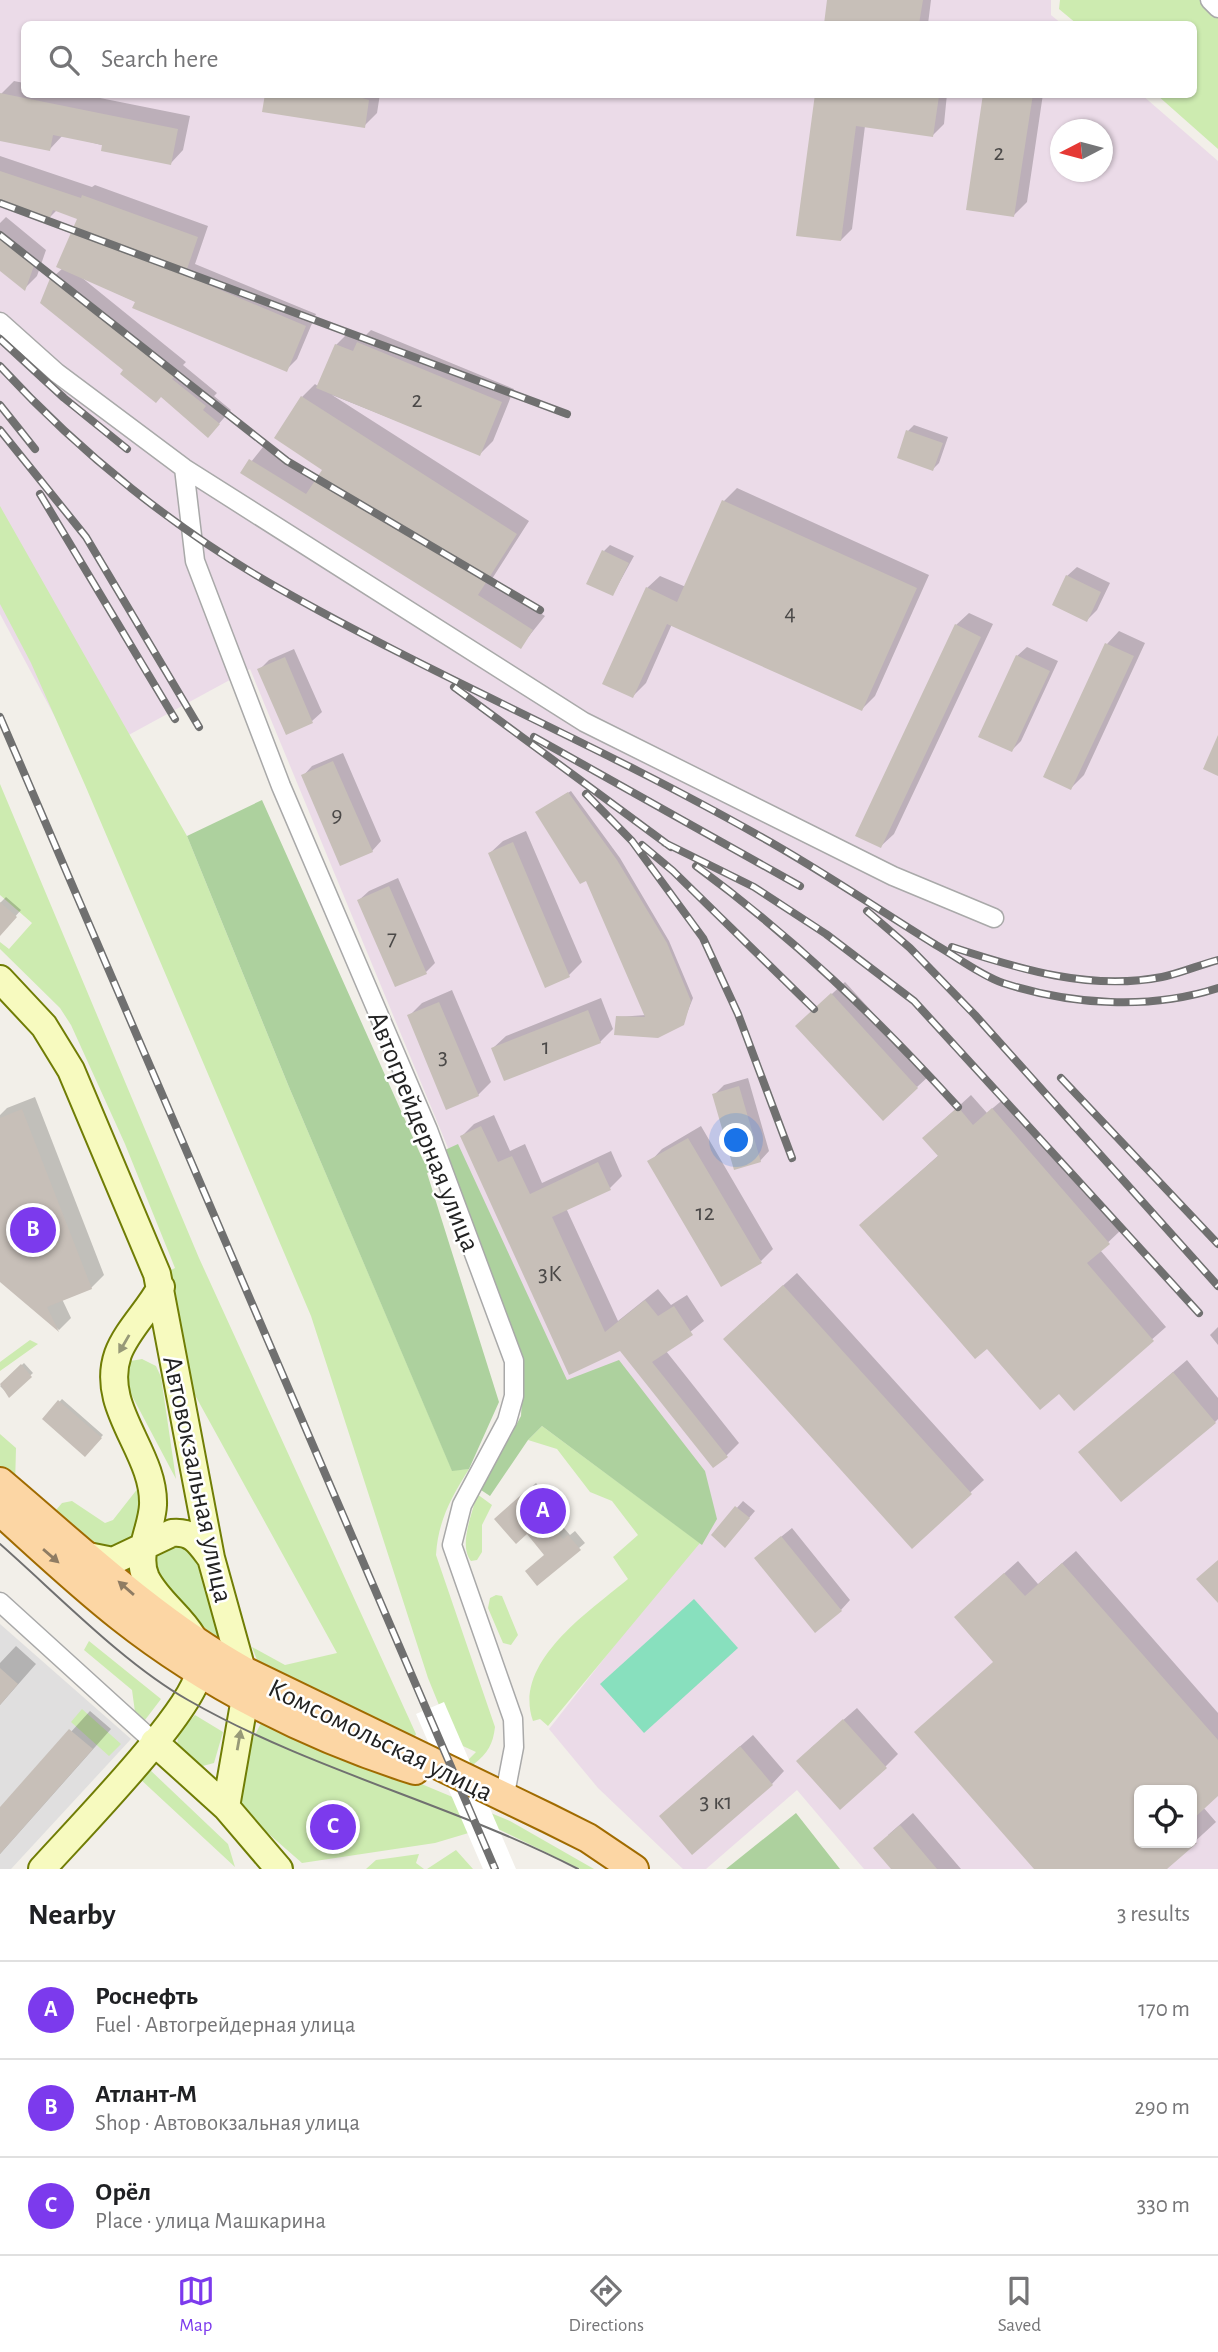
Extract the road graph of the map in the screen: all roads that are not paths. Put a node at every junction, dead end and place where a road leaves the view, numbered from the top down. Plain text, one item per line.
1 (1210, 0) edge
2 (1218, 8) edge
3 (0, 323) edge
4 (184, 468) junction
5 (994, 918) dead end
6 (0, 979) edge
7 (161, 1287) junction
8 (0, 1482) edge
9 (0, 1511) edge
10 (144, 1547) junction
11 (88, 1556) junction
12 (211, 1558) junction
13 (0, 1602) edge
14 (199, 1659) junction
15 (244, 1684) junction
16 (154, 1742) junction
17 (504, 1799) junction
18 (226, 1807) junction
19 (42, 1869) edge
20 (279, 1869) edge
21 (634, 1869) edge

1 - 2 street
3 - 4 street
4 - 5 street
4 - 17 street, Автогрейдерная улица
6 - 7 street, Автовокзальная улица
7 -> 10 street, Автовокзальная улица
7 - 12 street, Автовокзальная улица
8 - 11 main road, Комсомольская улица
9 -> 14 main road, Комсомольская улица
10 - 11 street
10 - 12 street
10 - 14 street, Автовокзальная улица
14 -> 11 main road, Комсомольская улица
12 - 15 street, Автовокзальная улица
13 - 16 street
14 - 15 main road, Комсомольская улица
14 - 16 street
15 - 17 main road, Комсомольская улица
18 -> 15 street
16 - 18 street
16 - 19 street
17 - 21 main road, Комсомольская улица
18 - 20 street

